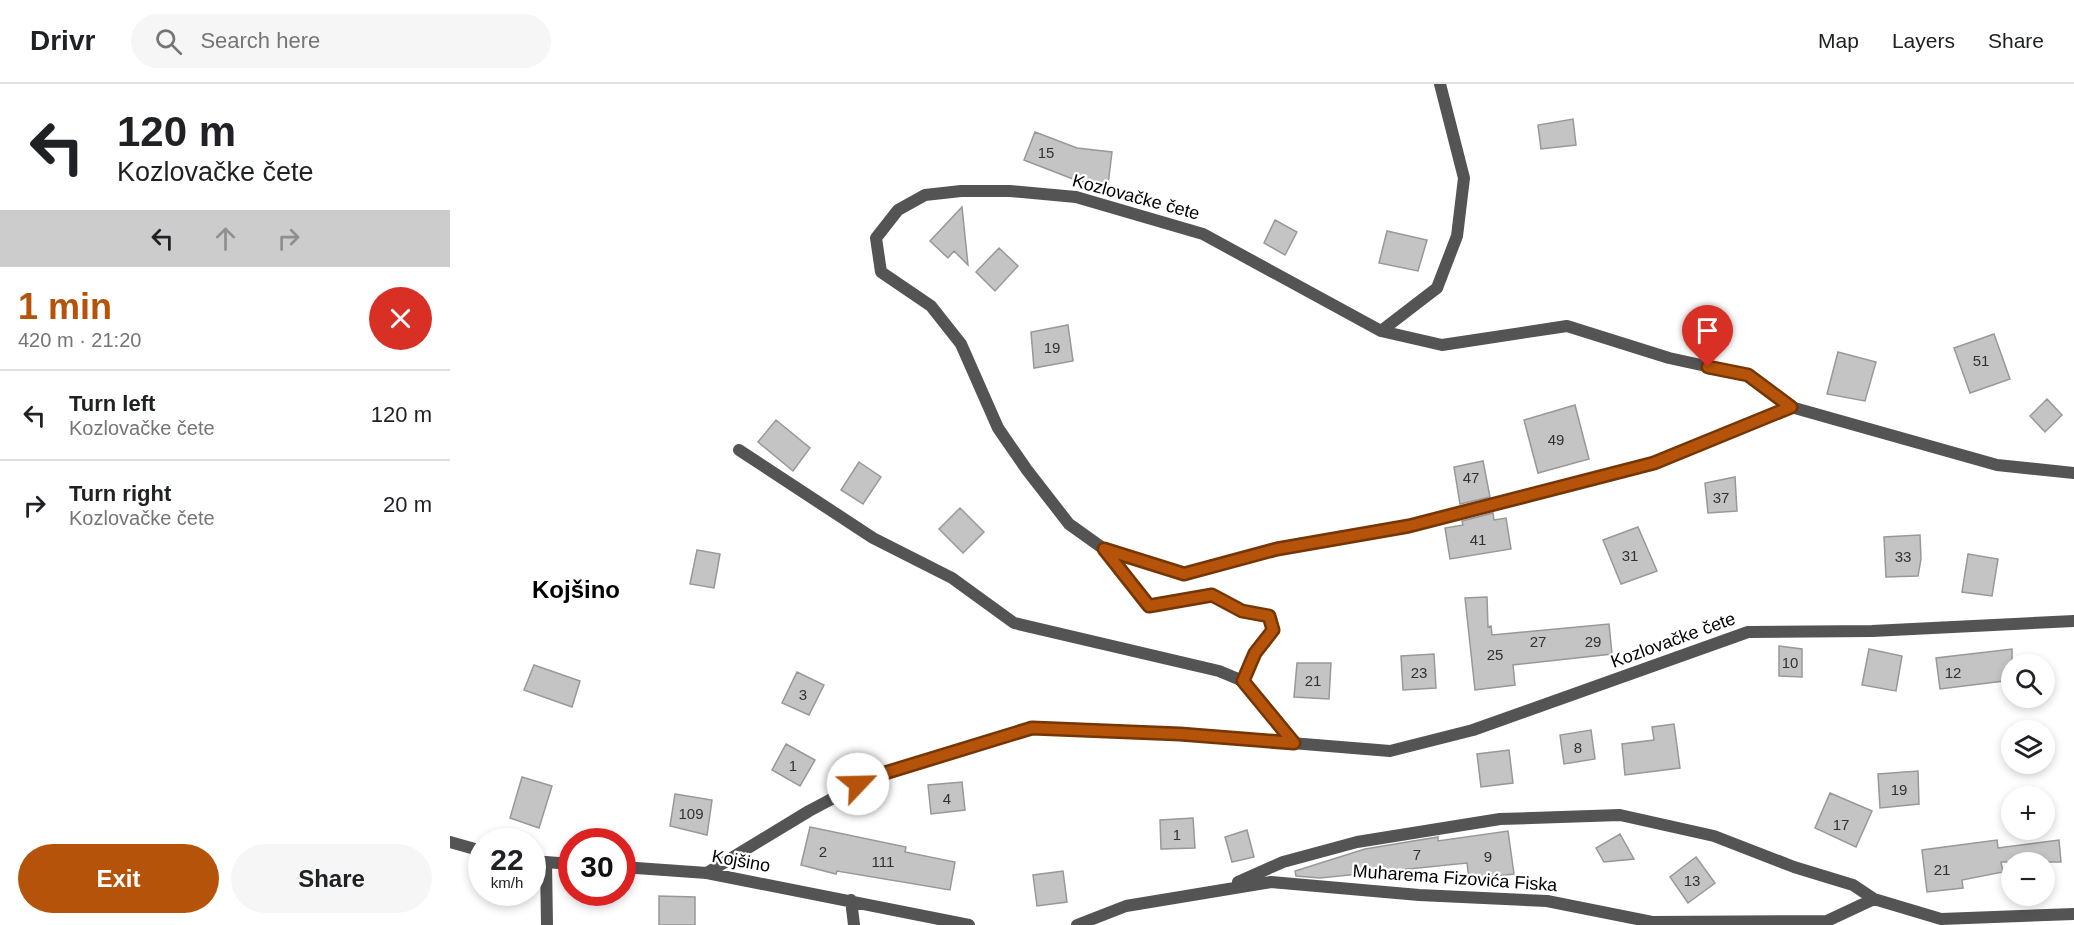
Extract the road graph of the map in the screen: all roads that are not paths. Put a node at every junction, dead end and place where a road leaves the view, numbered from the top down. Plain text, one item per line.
1 (1440, 84) edge
2 (1381, 331) junction
3 (1791, 407) junction
4 (739, 450) dead end
5 (2074, 473) edge
6 (1104, 549) junction
7 (2074, 621) edge
8 (1243, 681) junction
9 (1294, 743) junction
10 (450, 842) edge
11 (468, 847) edge
12 (546, 862) joint
13 (558, 863) edge
14 (636, 868) edge
15 (707, 873) junction
16 (1223, 889) junction
17 (1874, 899) junction
18 (851, 900) junction
19 (2074, 914) edge
20 (1945, 922) edge
21 (1826, 923) edge
22 (547, 925) edge
23 (854, 925) edge
24 (969, 925) edge
25 (1077, 925) edge

1 - 2 street
2 - 3 street, Kozlovačke čete
2 - 6 street, Kozlovačke čete
3 - 5 street, Kozlovačke čete
3 - 6 street, Kozlovačke čete
4 - 8 street
6 - 8 street, Kozlovačke čete
7 - 9 street, Kozlovačke čete
8 - 9 street
9 - 15 street, Kozlovačke čete
10 - 11 street
12 - 13 street
12 - 22 street
14 - 15 street, Kojšino
15 - 18 street, Kojšino
16 - 17 street, Muharema Fizovića Fiska
16 - 21 street, Muharema Fizovića Fiska
16 - 25 street, Muharema Fizovića Fiska
17 - 20 street, Muharema Fizovića Fiska
17 - 21 street, Muharema Fizovića Fiska
18 - 23 street
18 - 24 street, Kojšino
19 - 20 street, Muharema Fizovića Fiska

